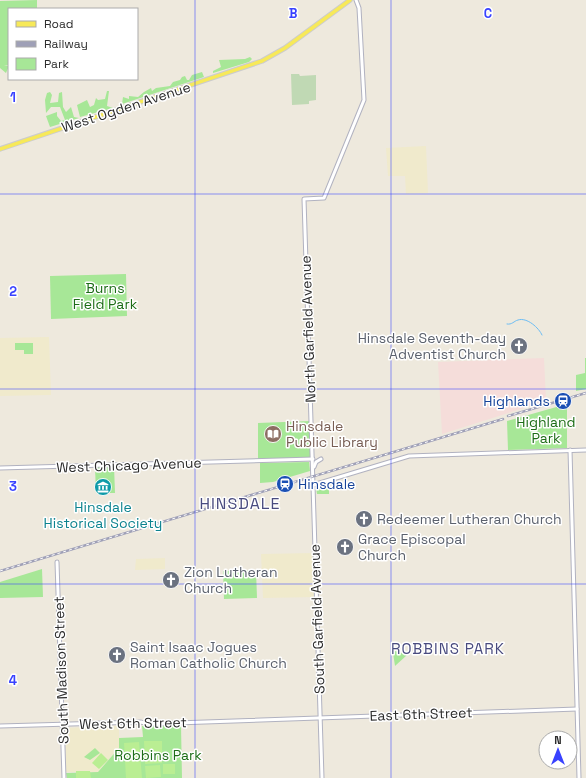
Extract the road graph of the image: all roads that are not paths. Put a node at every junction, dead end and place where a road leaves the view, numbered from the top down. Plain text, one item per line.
1 (350, 0) edge
2 (356, 0) edge
3 (0, 149) edge
4 (570, 450) junction
5 (586, 450) edge
6 (313, 459) junction
7 (321, 459) dead end
8 (0, 468) edge
9 (313, 471) junction
10 (313, 485) junction
11 (57, 562) dead end
12 (578, 708) junction
13 (321, 718) junction
14 (265, 720) joint
15 (62, 725) junction
16 (0, 726) edge
17 (64, 778) edge
18 (322, 778) edge
19 (580, 778) edge

1 - 3 main road, West Ogden Avenue
2 - 6 main road, North Garfield Avenue
4 - 5 main road
4 - 10 main road
4 - 12 main road
6 - 8 main road, West Chicago Avenue
6 - 9 main road, South Garfield Avenue
7 - 9 main road
9 - 10 main road, South Garfield Avenue
10 - 13 main road, South Garfield Avenue
11 - 15 main road, South Madison Street
12 - 13 main road, East 6th Street
12 - 19 main road
13 - 14 main road, East 6th Street
13 - 18 main road, South Garfield Avenue
14 - 15 main road, West 6th Street
15 - 16 main road, West 6th Street
15 - 17 main road, South Madison Street

